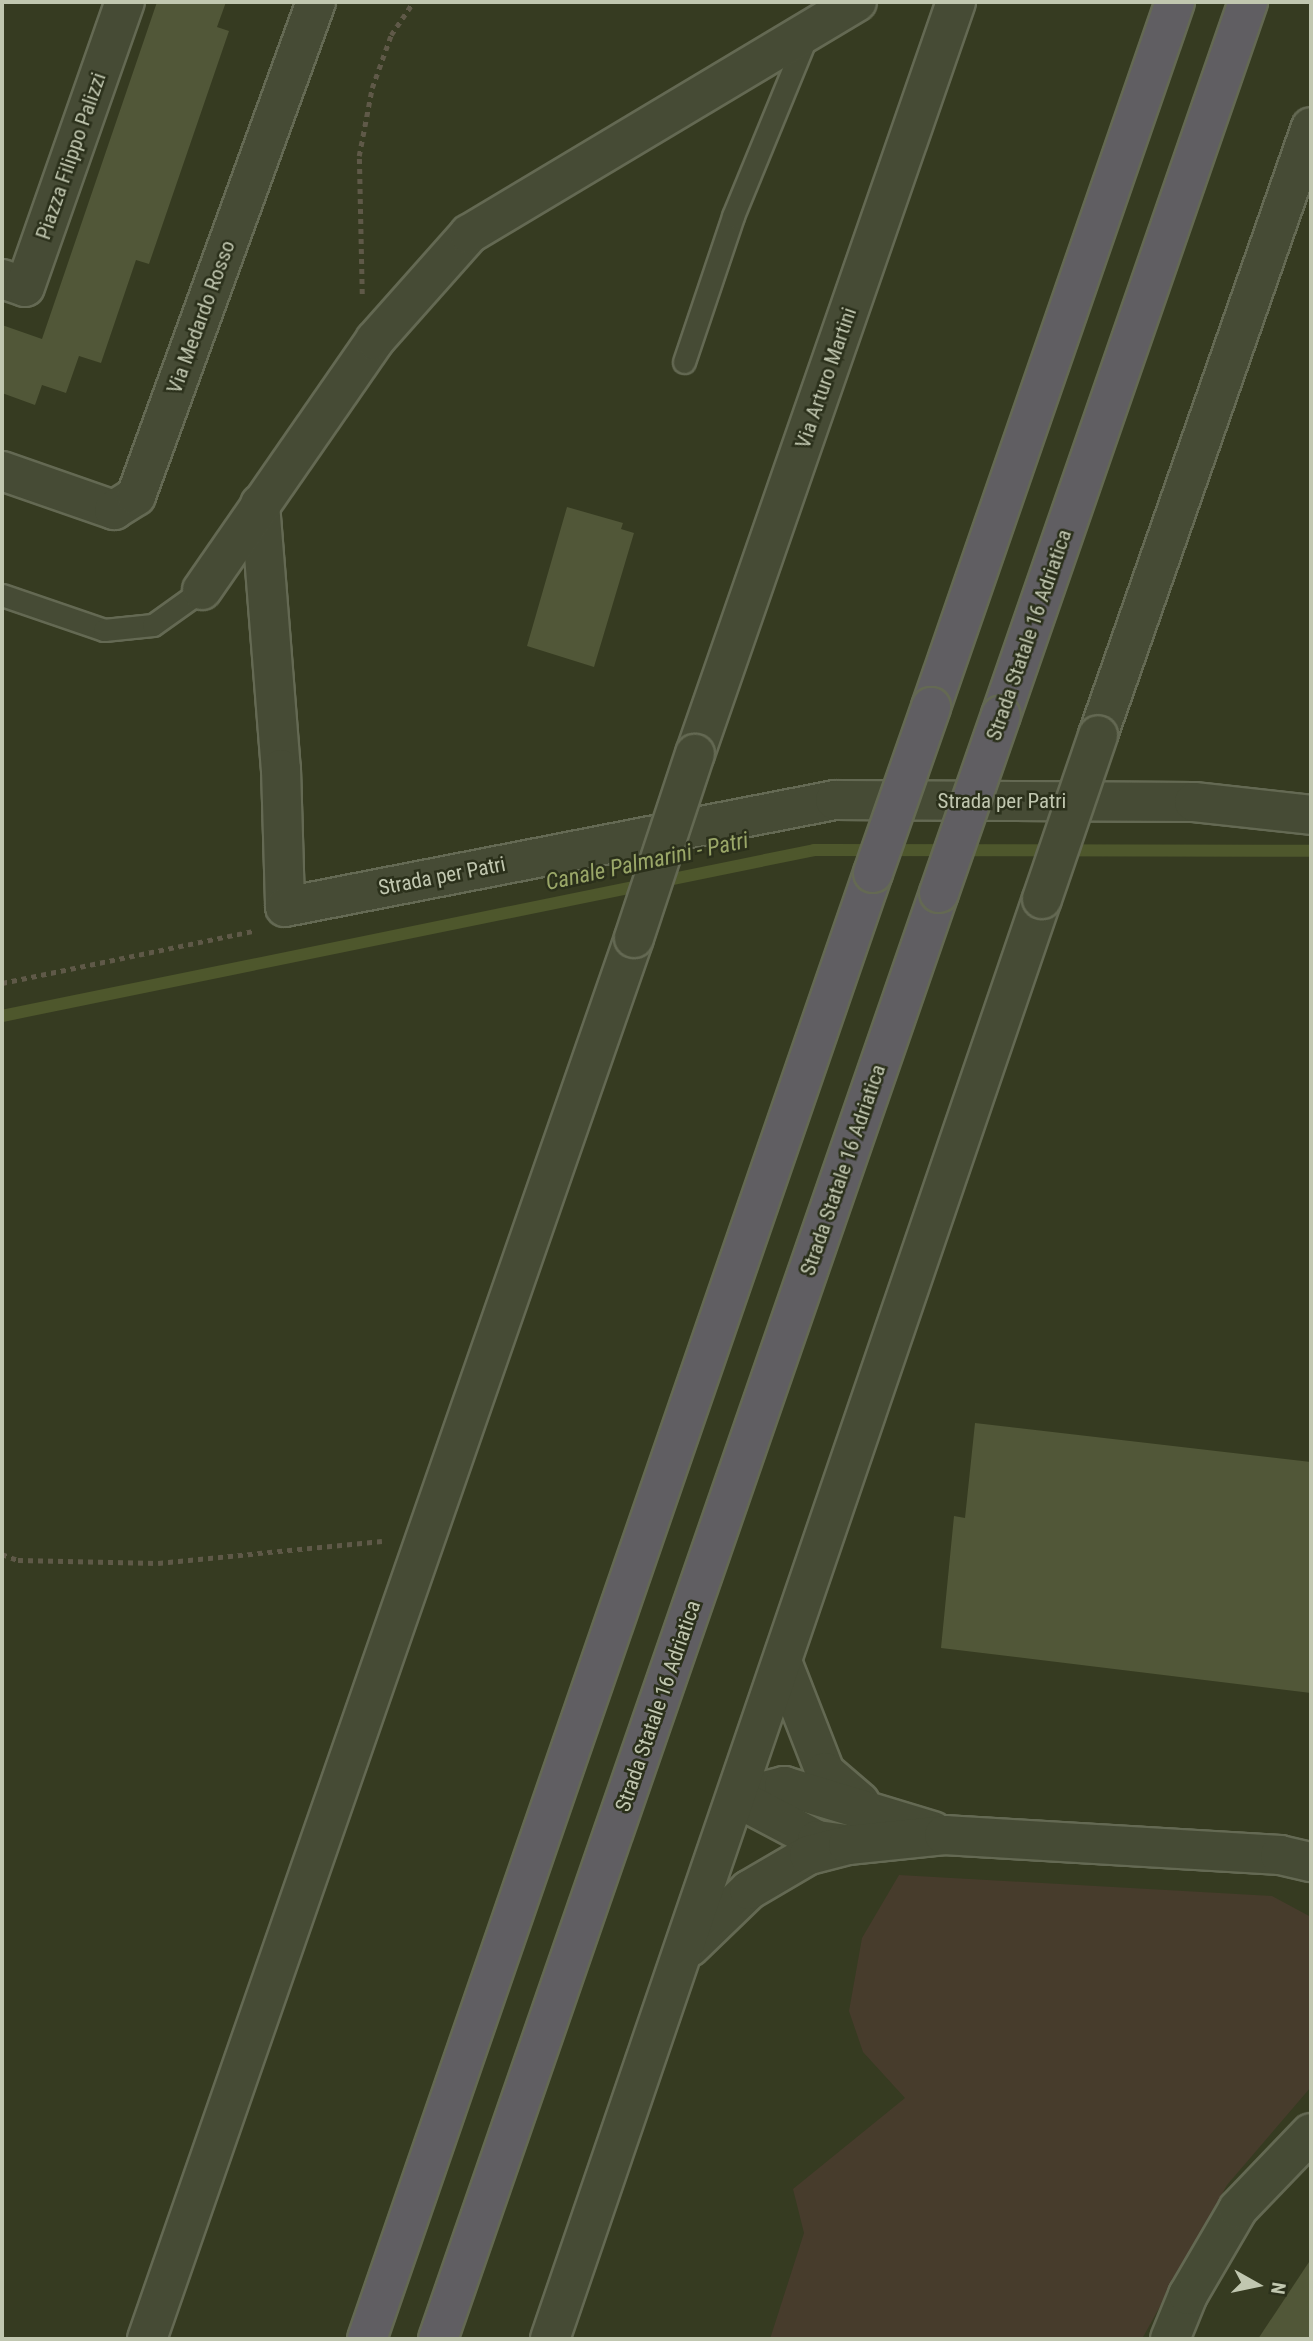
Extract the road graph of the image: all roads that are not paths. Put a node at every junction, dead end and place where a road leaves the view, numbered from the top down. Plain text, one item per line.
1 (125, 2) edge
2 (316, 2) edge
3 (857, 2) edge
4 (956, 2) edge
5 (1175, 2) edge
6 (1248, 2) edge
7 (809, 30) junction
8 (1311, 127) edge
9 (2, 279) edge
10 (684, 362) dead end
11 (2, 471) edge
12 (260, 504) junction
13 (202, 590) joint
14 (2, 595) edge
15 (1311, 815) edge
16 (783, 1664) junction
17 (737, 1798) junction
18 (867, 1808) junction
19 (944, 1835) junction
20 (848, 1844) junction
21 (1296, 1859) edge
22 (1311, 1877) edge
23 (684, 1954) junction
24 (1311, 2133) edge
25 (147, 2339) edge
26 (367, 2339) edge
27 (438, 2339) edge
28 (550, 2339) edge
29 (1170, 2339) edge

1 - 9 street, Piazza Filippo Palizzi
2 - 11 street, Via Medardo Rosso
3 - 7 street
4 - 25 street, Via Arturo Martini, bridge
5 - 26 highway, bridge
6 - 27 highway, Strada Statale 16 Adriatica, bridge
7 - 10 lane
7 - 12 street
8 - 16 street, bridge
12 - 13 street
12 - 15 street, Strada per Patri
13 - 14 lane
16 - 17 street
16 - 18 street
17 - 18 street
17 - 20 street
17 - 23 street
18 - 19 street
19 - 20 street
19 - 21 street
20 - 23 street
21 - 22 street
23 - 28 street
24 - 29 street

